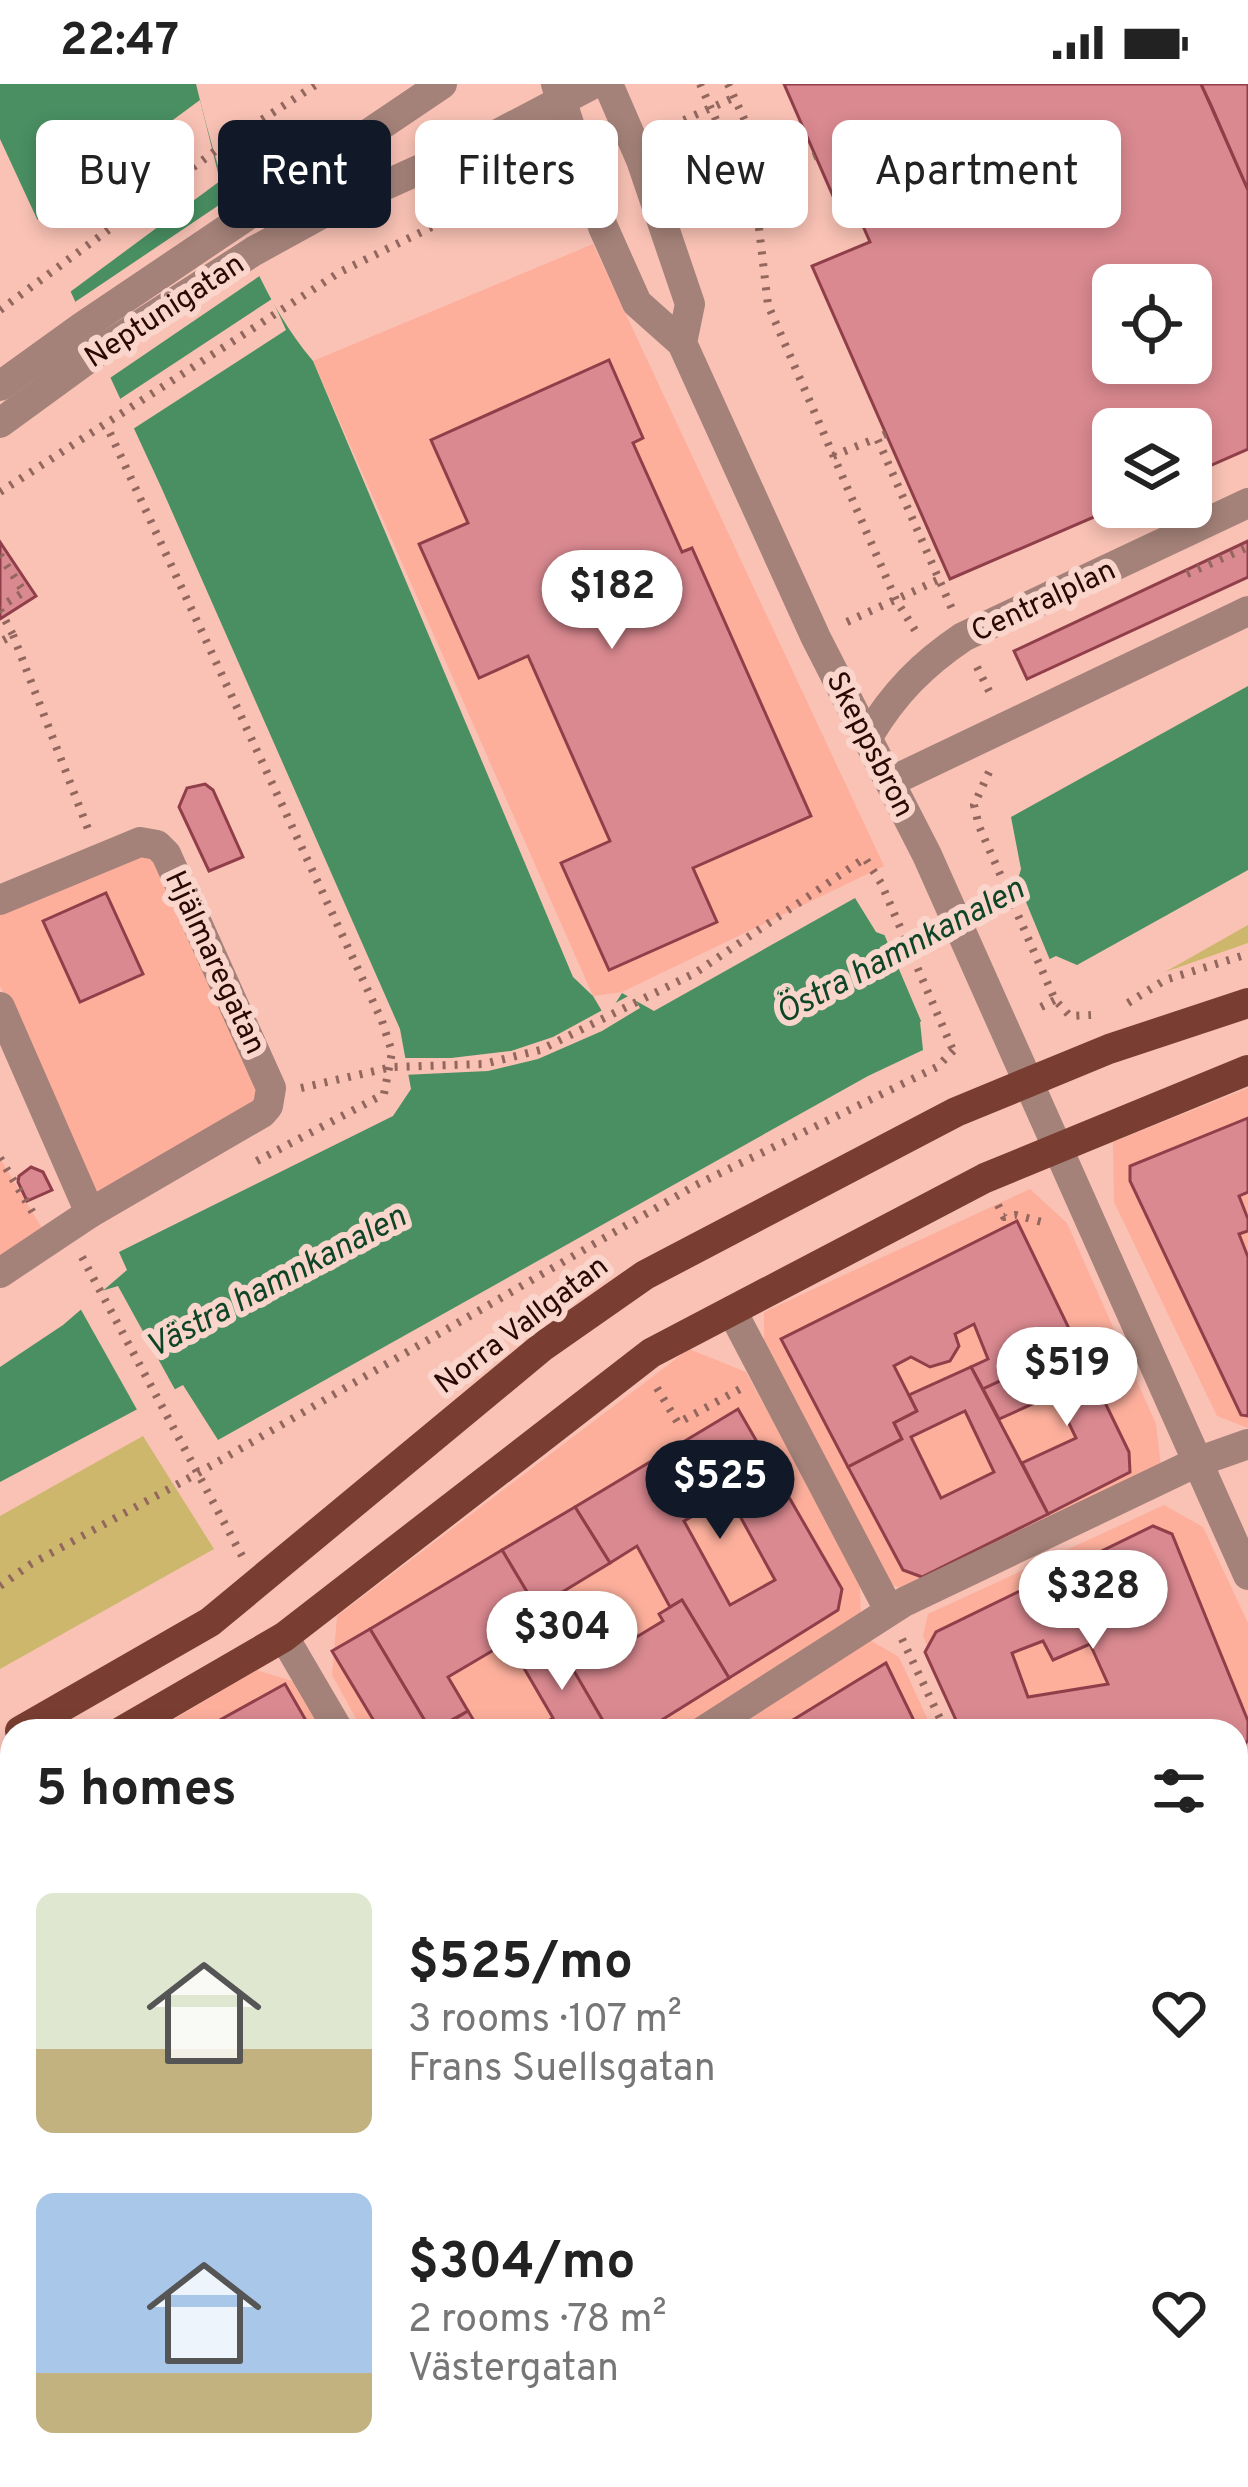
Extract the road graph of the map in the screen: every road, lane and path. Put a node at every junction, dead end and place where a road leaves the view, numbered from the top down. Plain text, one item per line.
1 (316, 84) edge
2 (442, 84) edge
3 (593, 84) edge
4 (608, 84) edge
5 (700, 84) edge
6 (728, 84) edge
7 (558, 92) edge
8 (735, 97) junction
9 (713, 108) junction
10 (718, 120) edge
11 (745, 120) edge
12 (634, 143) junction
13 (815, 156) dead end
14 (808, 159) edge
15 (430, 228) edge
16 (607, 228) edge
17 (759, 228) edge
18 (0, 310) edge
19 (89, 340) junction
20 (682, 343) junction
21 (0, 386) edge
22 (0, 423) edge
23 (110, 433) dead end
24 (833, 456) junction
25 (0, 491) edge
26 (1248, 503) edge
27 (0, 555) edge
28 (940, 579) junction
29 (896, 600) junction
30 (0, 608) edge
31 (1248, 611) edge
32 (848, 622) dead end
33 (13, 635) junction
34 (963, 637) junction
35 (0, 642) edge
36 (932, 658) junction
37 (995, 705) dead end
38 (868, 735) junction
39 (994, 765) dead end
40 (892, 781) junction
41 (100, 859) junction
42 (0, 901) edge
43 (1248, 954) edge
44 (1055, 1000) junction
45 (1248, 1003) edge
46 (1041, 1006) dead end
47 (0, 1007) edge
48 (1113, 1008) dead end
49 (1096, 1014) dead end
50 (394, 1067) junction
51 (1248, 1070) edge
52 (1026, 1082) junction
53 (270, 1096) junction
54 (1055, 1148) junction
55 (0, 1158) edge
56 (997, 1202) dead end
57 (90, 1213) junction
58 (1042, 1222) dead end
59 (49, 1240) junction
60 (80, 1254) dead end
61 (0, 1273) edge
62 (732, 1311) junction
63 (656, 1387) dead end
64 (742, 1388) dead end
65 (1248, 1444) edge
66 (1197, 1462) junction
67 (200, 1472) junction
68 (1248, 1575) edge
69 (257, 1584) junction
70 (0, 1586) edge
71 (889, 1610) junction
72 (284, 1637) junction
73 (42, 1719) edge
74 (143, 1719) edge
75 (332, 1719) edge
76 (721, 1719) edge
77 (940, 1719) edge

1 - 18 path
2 - 19 street, Neptunigatan
3 - 7 street, Neptunigatan
4 - 12 street, Skeppsbron
5 - 9 path
6 - 8 path
7 - 19 street, Neptunigatan
8 - 9 path
8 - 11 path
9 - 10 path
9 - 12 path
12 - 20 street, Skeppsbron
13 - 14 path
15 - 25 path
16 - 20 street, Skeppsbron
17 - 24 path
19 - 21 street, Neptunigatan
19 - 22 street, Neptunigatan
20 - 38 street, Skeppsbron
23 - 50 path
24 - 28 path
24 - 29 path
26 - 34 street, Centralplan
27 - 30 path
28 - 29 path
28 - 34 path
29 - 32 path
29 - 36 path
30 - 33 path
31 - 40 street
33 - 35 path
33 - 41 path
34 - 36 street, Centralplan
34 - 37 path
36 - 38 street, Centralplan
38 - 40 street, Skeppsbron
39 - 44 path
40 - 52 street, Skeppsbron
41 - 42 street, Hjälmaregatan
41 - 53 street, Hjälmaregatan
43 - 48 path
44 - 46 path
44 - 49 path
45 - 52 main road, Norra Vallgatan
47 - 57 street
50 - 53 path
50 - 67 path
51 - 54 main road
52 - 54 street, Skeppsbron
52 - 69 main road, Norra Vallgatan
53 - 57 street, Hjälmaregatan
54 - 62 main road
54 - 66 street, Skeppsbron
55 - 59 path
56 - 58 path
57 - 59 street, Hjälmaregatan
59 - 61 street, Hjälmaregatan
60 - 67 path
62 - 71 street
62 - 72 main road
63 - 64 path
65 - 66 street
66 - 68 street, Skeppsbron
66 - 71 street
67 - 69 path
67 - 70 path
69 - 73 main road, Norra Vallgatan
71 - 76 street
71 - 77 path
72 - 74 main road
72 - 75 street

